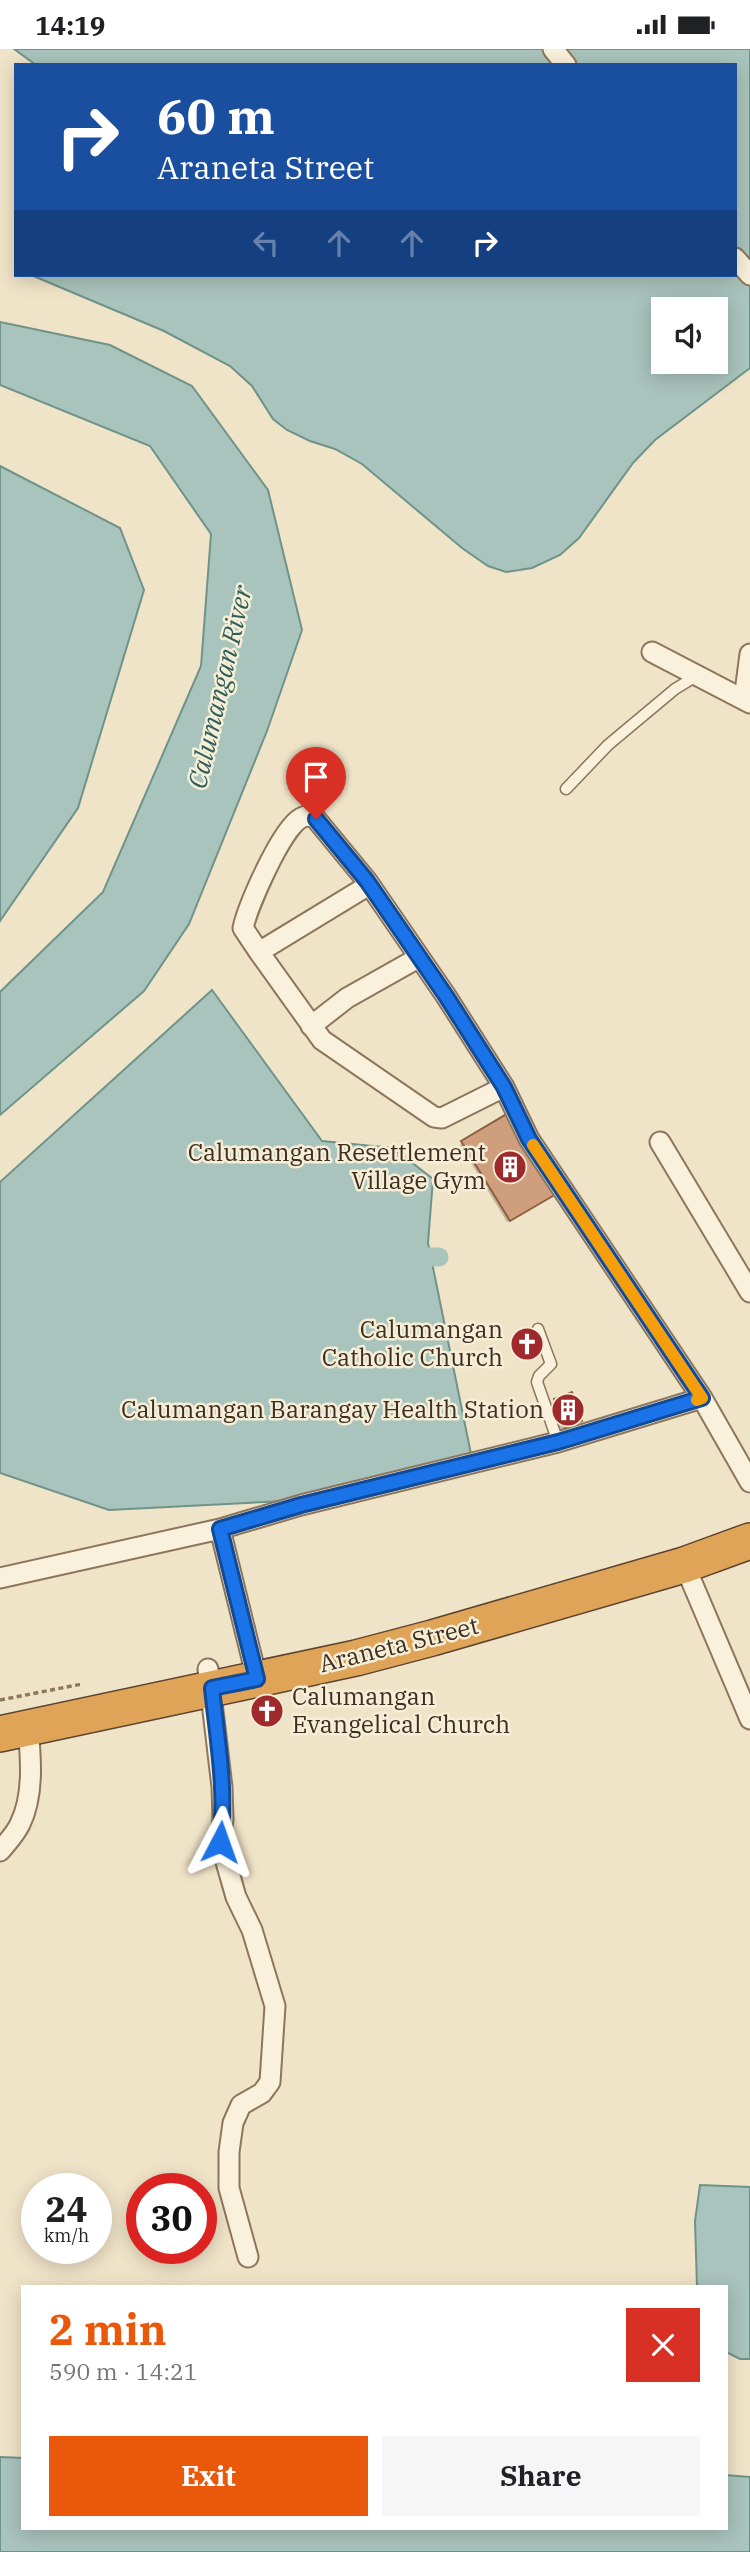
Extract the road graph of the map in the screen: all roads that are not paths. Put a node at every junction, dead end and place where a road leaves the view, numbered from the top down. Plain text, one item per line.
1 (553, 49) edge
2 (564, 63) edge
3 (737, 260) edge
4 (750, 275) edge
5 (652, 652) dead end
6 (750, 654) edge
7 (698, 675) junction
8 (747, 701) edge
9 (566, 789) dead end
10 (369, 885) junction
11 (259, 952) junction
12 (418, 958) junction
13 (311, 1026) junction
14 (504, 1087) junction
15 (660, 1142) dead end
16 (750, 1292) edge
17 (538, 1329) dead end
18 (702, 1398) junction
19 (558, 1442) junction
20 (750, 1482) edge
21 (750, 1525) edge
22 (220, 1529) junction
23 (750, 1541) edge
24 (685, 1568) junction
25 (0, 1578) edge
26 (254, 1669) junction
27 (210, 1679) junction
28 (750, 1719) edge
29 (9, 1725) edge
30 (0, 1851) edge
31 (247, 2257) dead end

1 - 2 street
3 - 4 street
5 - 7 street
6 - 8 street
7 - 8 street
7 - 9 lane
10 - 11 street
10 - 11 street
10 - 12 street
11 - 13 street
12 - 13 street
12 - 14 street
13 - 14 street
14 - 18 street
15 - 16 street
17 - 19 lane
18 - 19 street
18 - 20 street
19 - 22 street
21 - 24 highway
22 - 25 street
22 - 26 street
23 - 24 highway
24 - 26 highway
24 - 28 street
26 - 27 highway
27 - 29 highway
27 - 31 street
29 - 30 street

